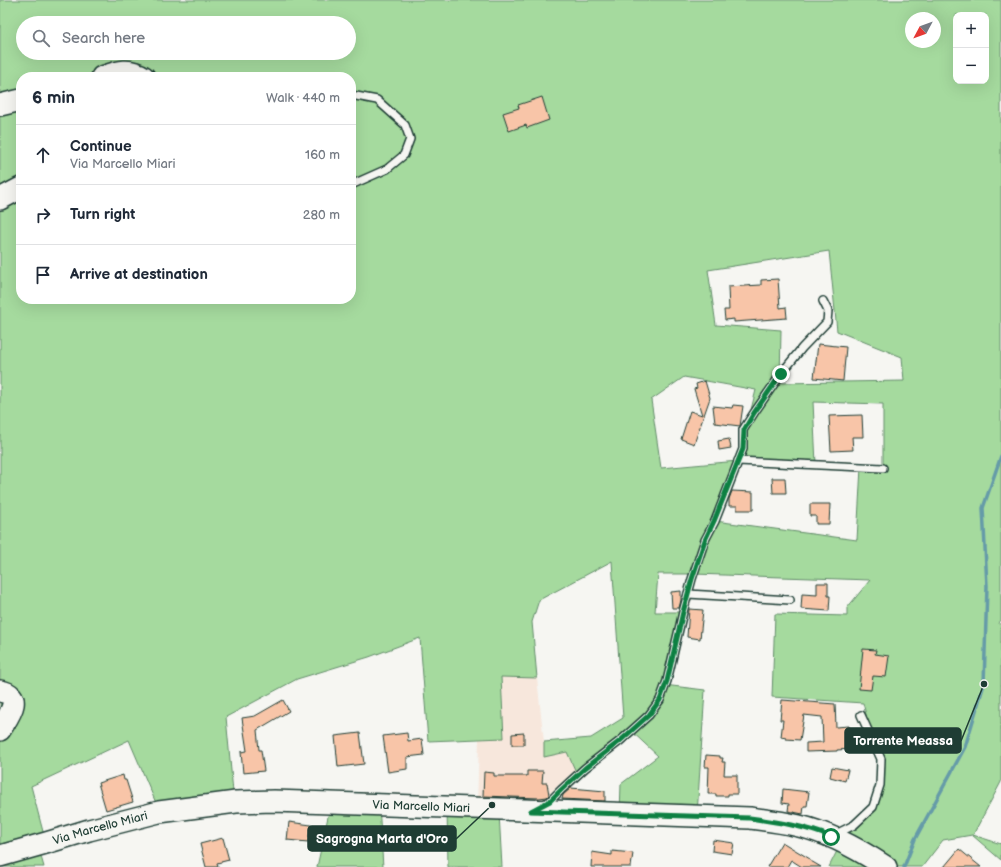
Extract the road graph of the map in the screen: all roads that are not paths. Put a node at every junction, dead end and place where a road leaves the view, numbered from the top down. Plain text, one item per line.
1 (118, 72) edge
2 (134, 72) edge
3 (356, 96) edge
4 (16, 101) edge
5 (0, 105) edge
6 (356, 183) edge
7 (16, 191) edge
8 (0, 199) edge
9 (823, 301) dead end
10 (738, 461) junction
11 (883, 468) dead end
12 (688, 594) junction
13 (790, 600) dead end
14 (0, 691) edge
15 (860, 715) dead end
16 (0, 730) edge
17 (531, 811) junction
18 (831, 837) junction
19 (0, 856) edge
20 (886, 867) edge

1 - 2 main road
3 - 6 lane
4 - 5 main road
7 - 8 main road
9 - 10 lane
10 - 11 lane
10 - 12 lane
12 - 13 lane
12 - 17 lane
14 - 16 main road
15 - 18 lane
17 - 18 main road, Via Marcello Miari
17 - 19 main road, Via Marcello Miari
18 - 20 main road, Via Marcello Miari

